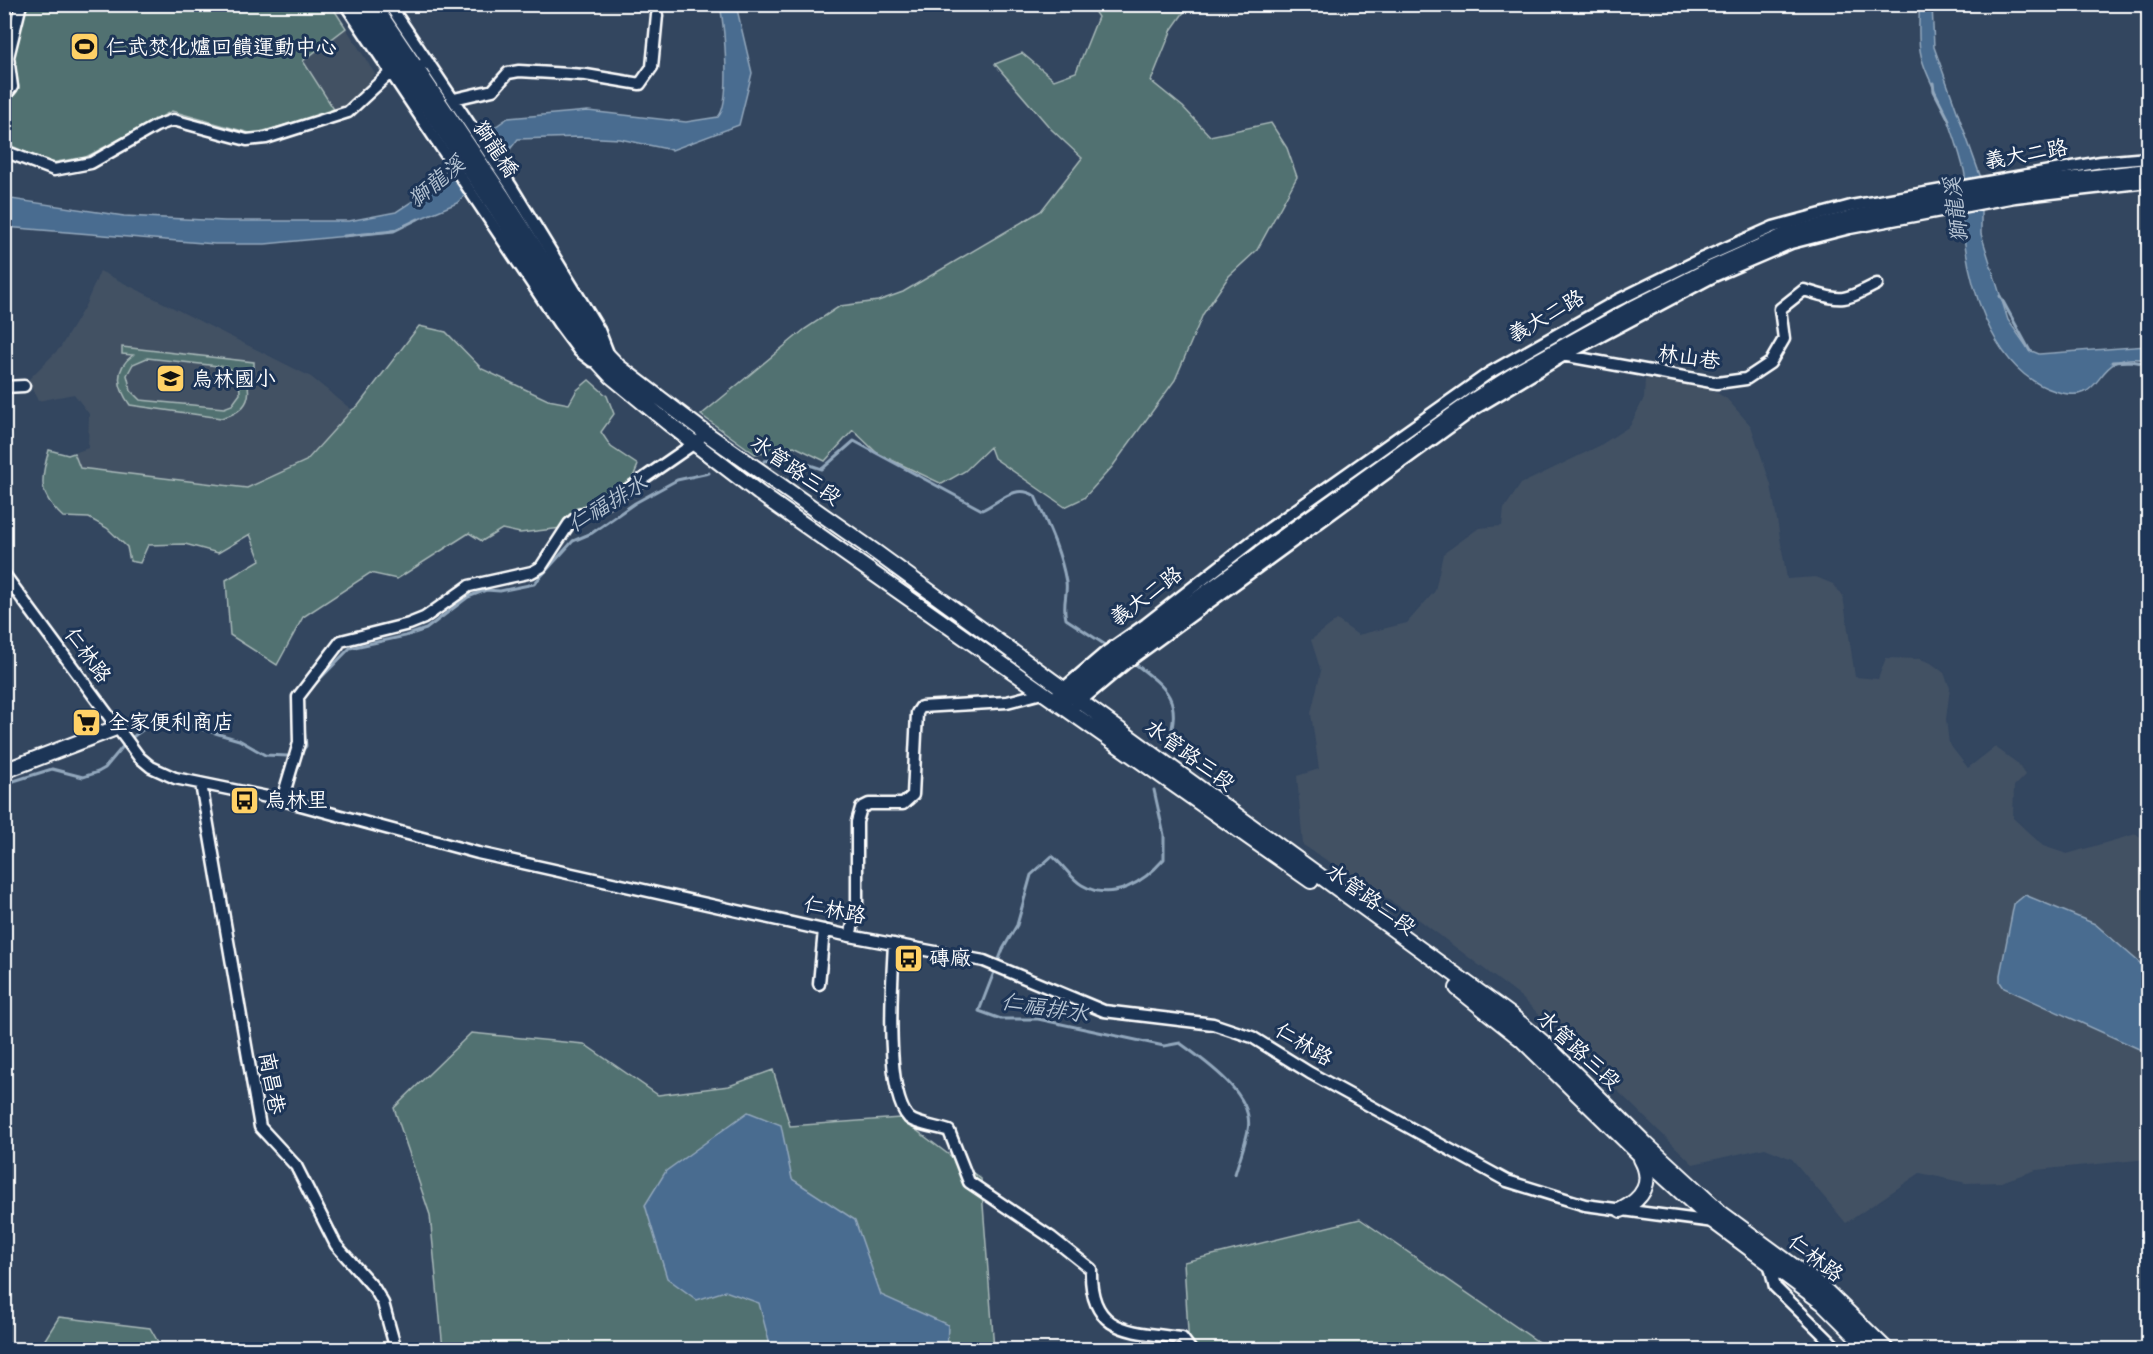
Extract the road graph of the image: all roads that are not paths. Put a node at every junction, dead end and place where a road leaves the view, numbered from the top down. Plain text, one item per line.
1 (21, 4) edge
2 (345, 4) edge
3 (358, 4) edge
4 (374, 4) edge
5 (389, 4) edge
6 (657, 15) dead end
7 (424, 66) junction
8 (398, 71) junction
9 (4, 97) edge
10 (454, 99) junction
11 (449, 128) junction
12 (4, 151) edge
13 (2148, 158) edge
14 (2148, 171) edge
15 (2148, 182) edge
16 (2014, 187) junction
17 (498, 200) junction
18 (1856, 217) junction
19 (1877, 284) dead end
20 (1547, 339) junction
21 (1560, 353) junction
22 (24, 386) dead end
23 (4, 387) edge
24 (707, 434) junction
25 (693, 444) junction
26 (4, 574) edge
27 (1071, 695) junction
28 (1055, 702) junction
29 (119, 732) junction
30 (4, 771) edge
31 (201, 784) junction
32 (282, 800) junction
33 (824, 930) junction
34 (850, 936) junction
35 (894, 944) junction
36 (819, 984) dead end
37 (1637, 1152) junction
38 (1622, 1210) junction
39 (1718, 1217) junction
40 (1768, 1262) junction
41 (396, 1350) edge
42 (1191, 1350) edge
43 (1839, 1350) edge
44 (1870, 1350) edge
45 (1887, 1350) edge

1 - 9 street
2 - 8 street
3 - 8 main road
4 - 7 main road
5 - 7 street
6 - 10 street
7 - 8 street
7 - 10 street
7 - 11 main road
8 - 11 main road
8 - 12 street
10 - 11 street
11 - 17 main road, 獅龍橋
11 - 17 street
13 - 16 street, 義大二路
14 - 16 main road, 義大二路
15 - 16 street, 義大二路
16 - 18 main road, 義大二路
17 - 24 main road, 水管路三段
17 - 25 main road, 水管路三段
18 - 20 street, 義大二路
18 - 21 main road, 義大二路
19 - 21 street, 林山巷
20 - 21 street
20 - 27 street, 義大二路
21 - 27 main road, 義大二路
22 - 23 street
24 - 25 street
24 - 27 main road, 水管路三段
25 - 28 main road, 水管路三段
25 - 32 street
26 - 29 street, 仁林路
27 - 28 main road, 義大二路
27 - 39 main road, 水管路三段
28 - 34 street
28 - 37 main road, 水管路二段
29 - 30 main road
29 - 31 street, 仁林路
31 - 32 street, 仁林路
31 - 41 street, 南昌巷
32 - 33 street, 仁林路
33 - 34 street, 仁林路
33 - 36 street
34 - 35 street, 仁林路
35 - 38 street, 仁林路
35 - 42 street
37 - 38 main road
37 - 39 main road
38 - 39 street, 仁林路
39 - 40 main road, 仁林路
39 - 45 main road, 仁林路
40 - 43 street
40 - 44 main road, 仁林路

